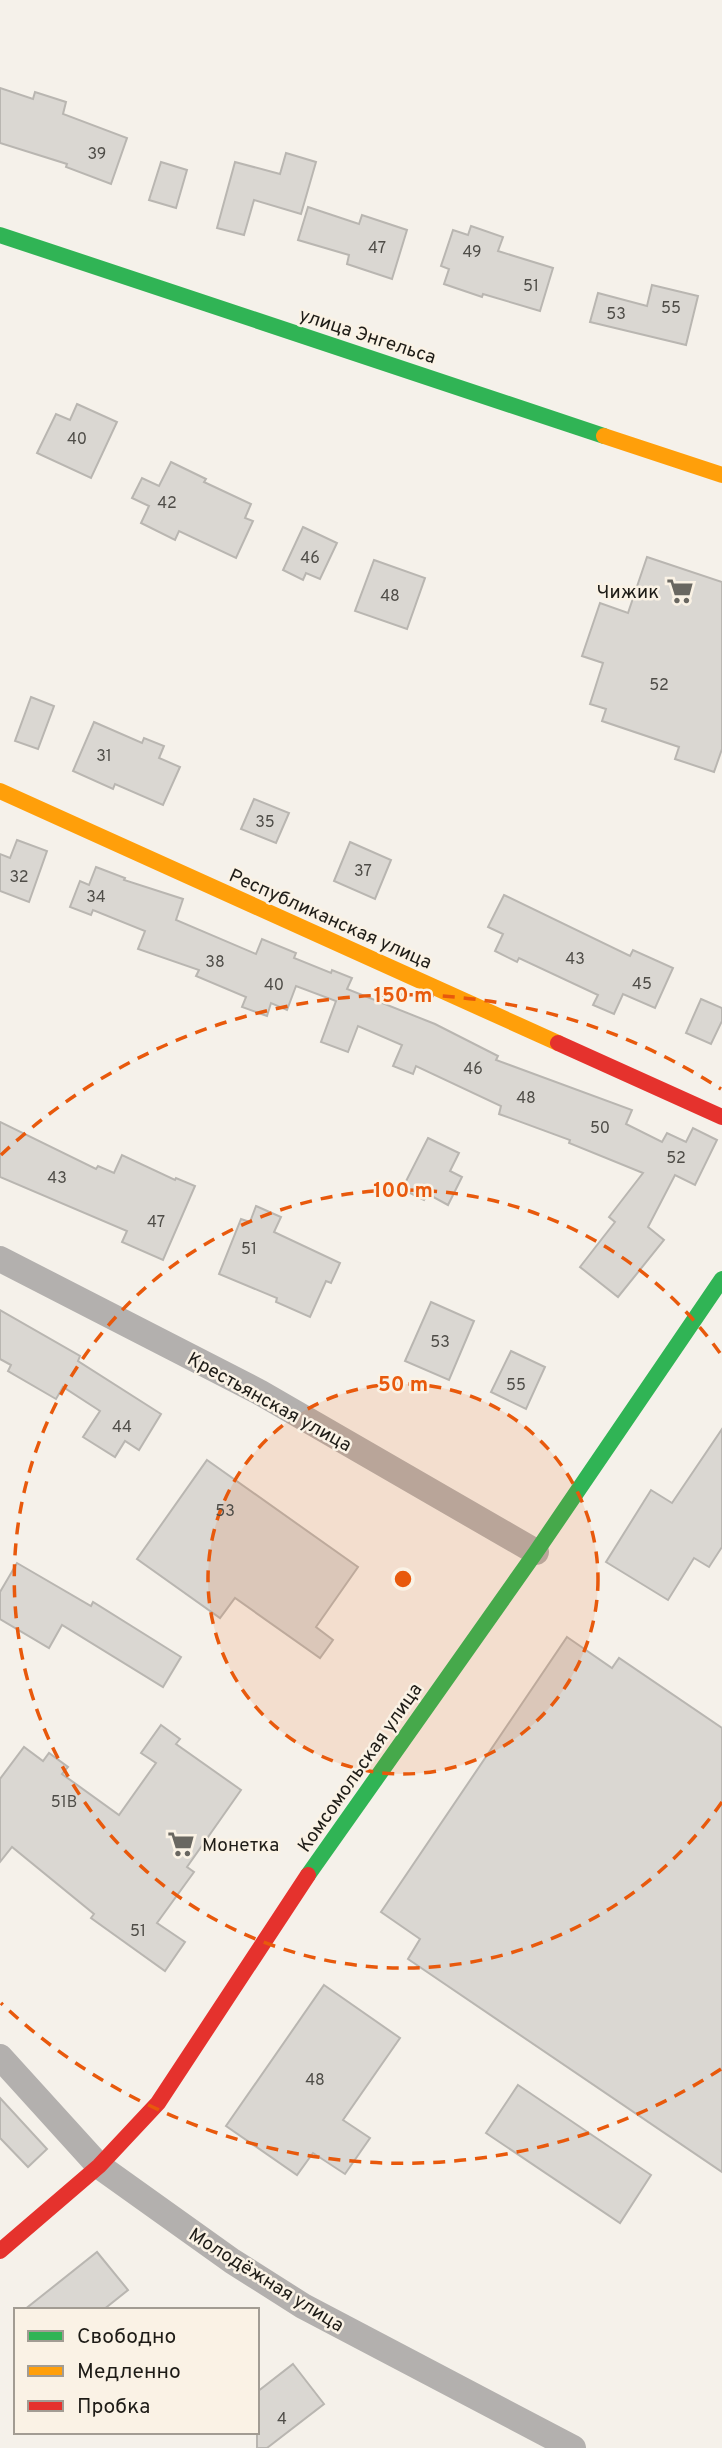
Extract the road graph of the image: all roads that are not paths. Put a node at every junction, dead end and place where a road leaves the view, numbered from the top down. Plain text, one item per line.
1 (0, 235) edge
2 (722, 475) edge
3 (0, 791) edge
4 (722, 1117) edge
5 (0, 1259) edge
6 (722, 1279) edge
7 (536, 1552) junction
8 (0, 2057) edge
9 (99, 2166) junction
10 (0, 2251) edge
11 (573, 2448) edge

1 - 2 street, улица Энгельса
3 - 4 street, Республиканская улица
5 - 7 street, Крестьянская улица
6 - 7 street, Комсомольская улица
7 - 9 street, Комсомольская улица
8 - 9 street, Молодёжная улица
9 - 10 street, Комсомольская улица
9 - 11 street, Молодёжная улица

